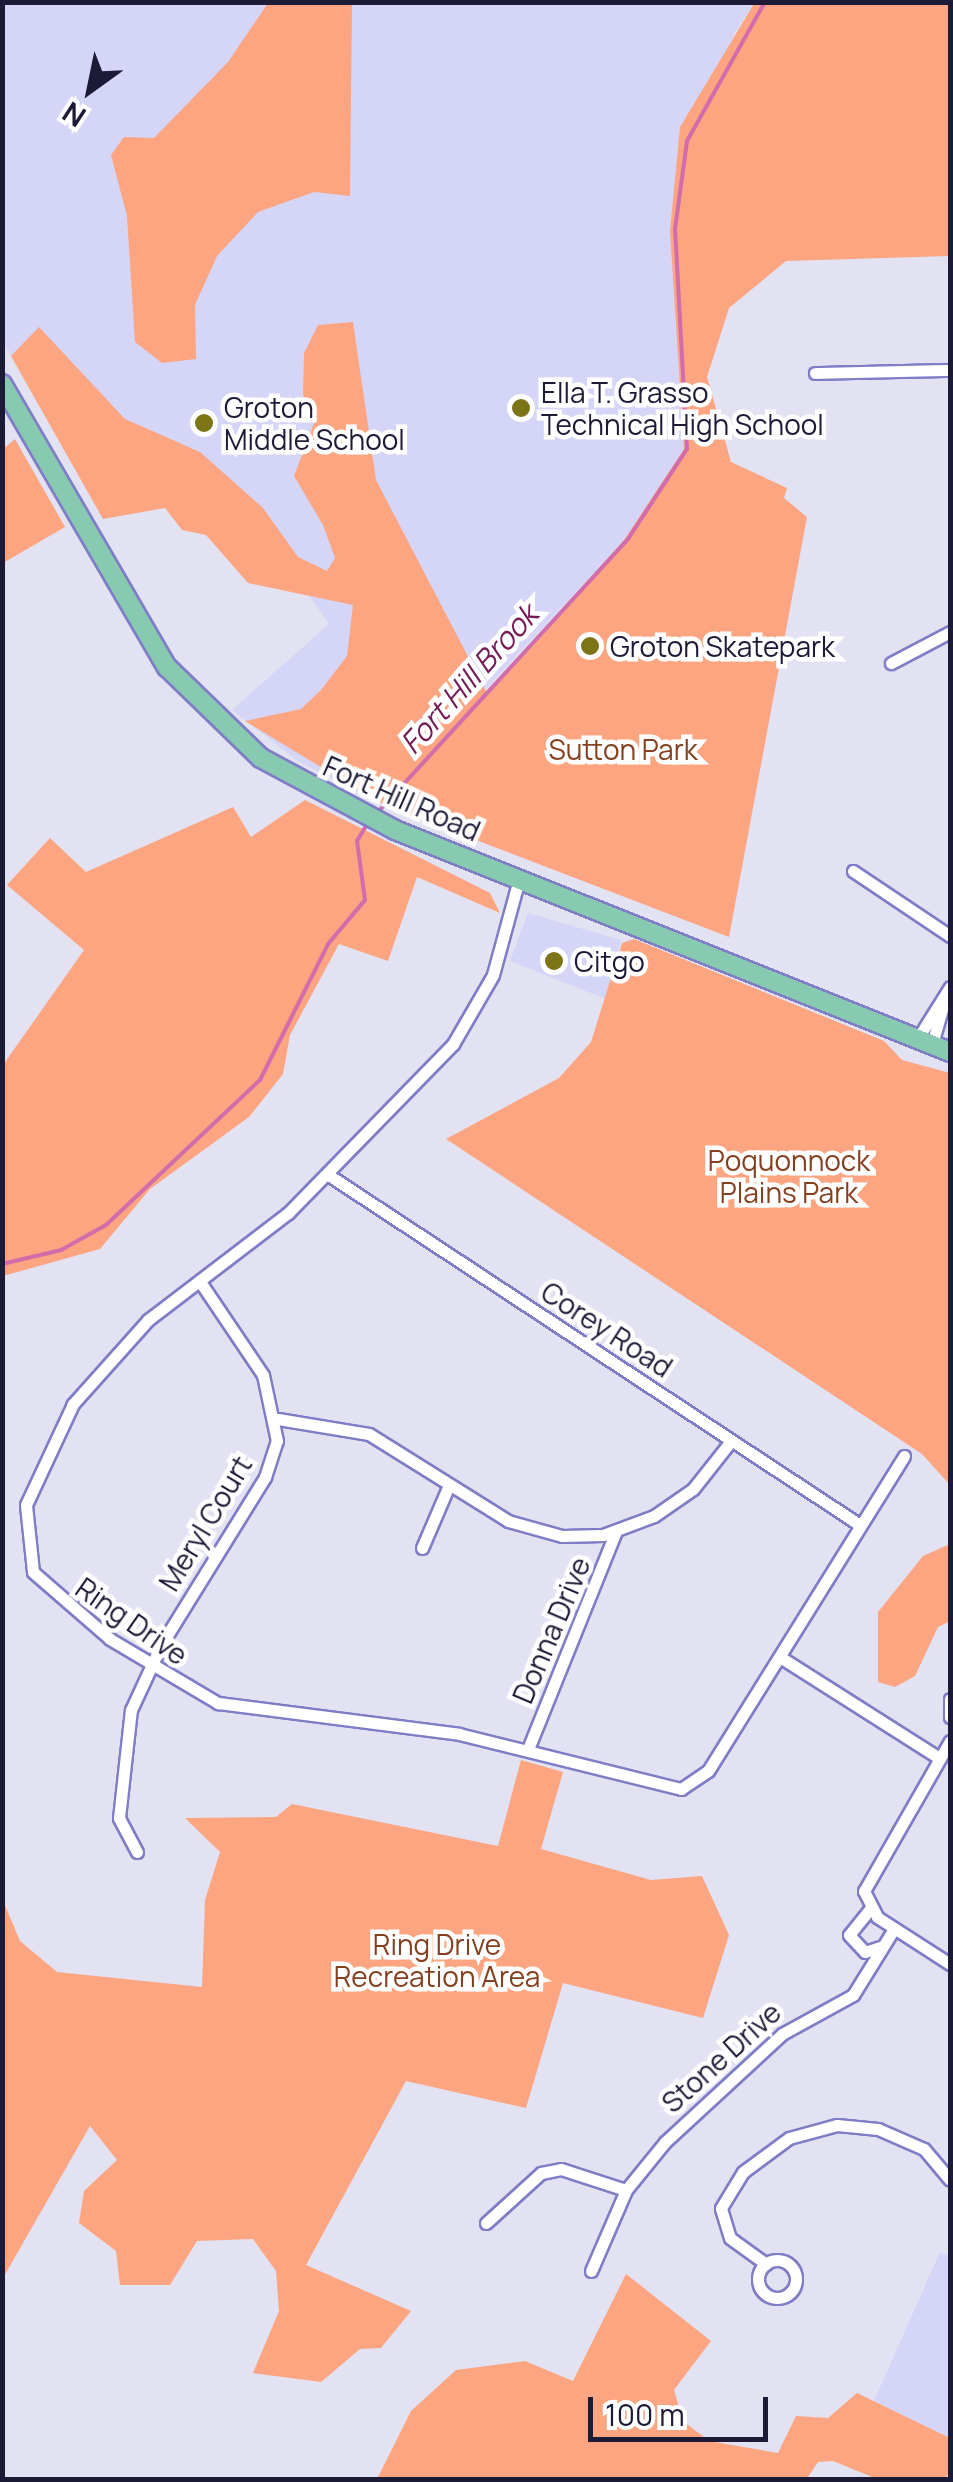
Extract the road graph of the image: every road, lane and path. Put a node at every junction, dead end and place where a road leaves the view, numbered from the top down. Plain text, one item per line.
1 (950, 370) edge
2 (815, 373) dead end
3 (2, 384) edge
4 (950, 632) edge
5 (890, 664) dead end
6 (853, 871) dead end
7 (518, 879) junction
8 (950, 936) edge
9 (948, 993) edge
10 (925, 1041) junction
11 (950, 1052) edge
12 (327, 1174) junction
13 (201, 1283) junction
14 (278, 1420) junction
15 (730, 1441) junction
16 (904, 1456) dead end
17 (449, 1485) junction
18 (860, 1525) junction
19 (616, 1531) junction
20 (422, 1548) dead end
21 (780, 1658) junction
22 (149, 1665) junction
23 (950, 1699) edge
24 (950, 1717) edge
25 (950, 1742) edge
26 (528, 1749) junction
27 (940, 1758) junction
28 (137, 1852) dead end
29 (870, 1909) junction
30 (894, 1929) junction
31 (880, 1946) junction
32 (950, 1964) edge
33 (950, 2180) edge
34 (626, 2190) junction
35 (486, 2223) dead end
36 (766, 2264) dead end
37 (592, 2271) dead end

1 - 2 street
3 - 7 main road, Fort Hill Road
4 - 5 street
6 - 8 street
7 - 10 main road, Fort Hill Road
7 - 12 street, Ring Drive
9 - 10 street
10 - 11 main road, Fort Hill Road
12 - 13 street, Ring Drive
12 - 15 street, Corey Road
13 - 14 street
13 - 22 street, Ring Drive
14 - 17 street
14 - 22 street, Meryl Court
15 - 18 street, Corey Road
15 - 19 street
16 - 18 street, Ring Drive
17 - 19 street
17 - 20 street
18 - 21 street, Ring Drive
19 - 26 street, Donna Drive
21 - 26 street, Ring Drive
21 - 27 street
22 - 26 street, Ring Drive
22 - 28 street, Meryl Court
23 - 24 street
25 - 27 street
27 - 29 street
29 - 30 street
29 - 31 street
30 - 31 street, Stone Drive
30 - 32 street
31 - 34 street, Stone Drive
33 - 36 street
34 - 35 street
34 - 37 street, Stone Drive

